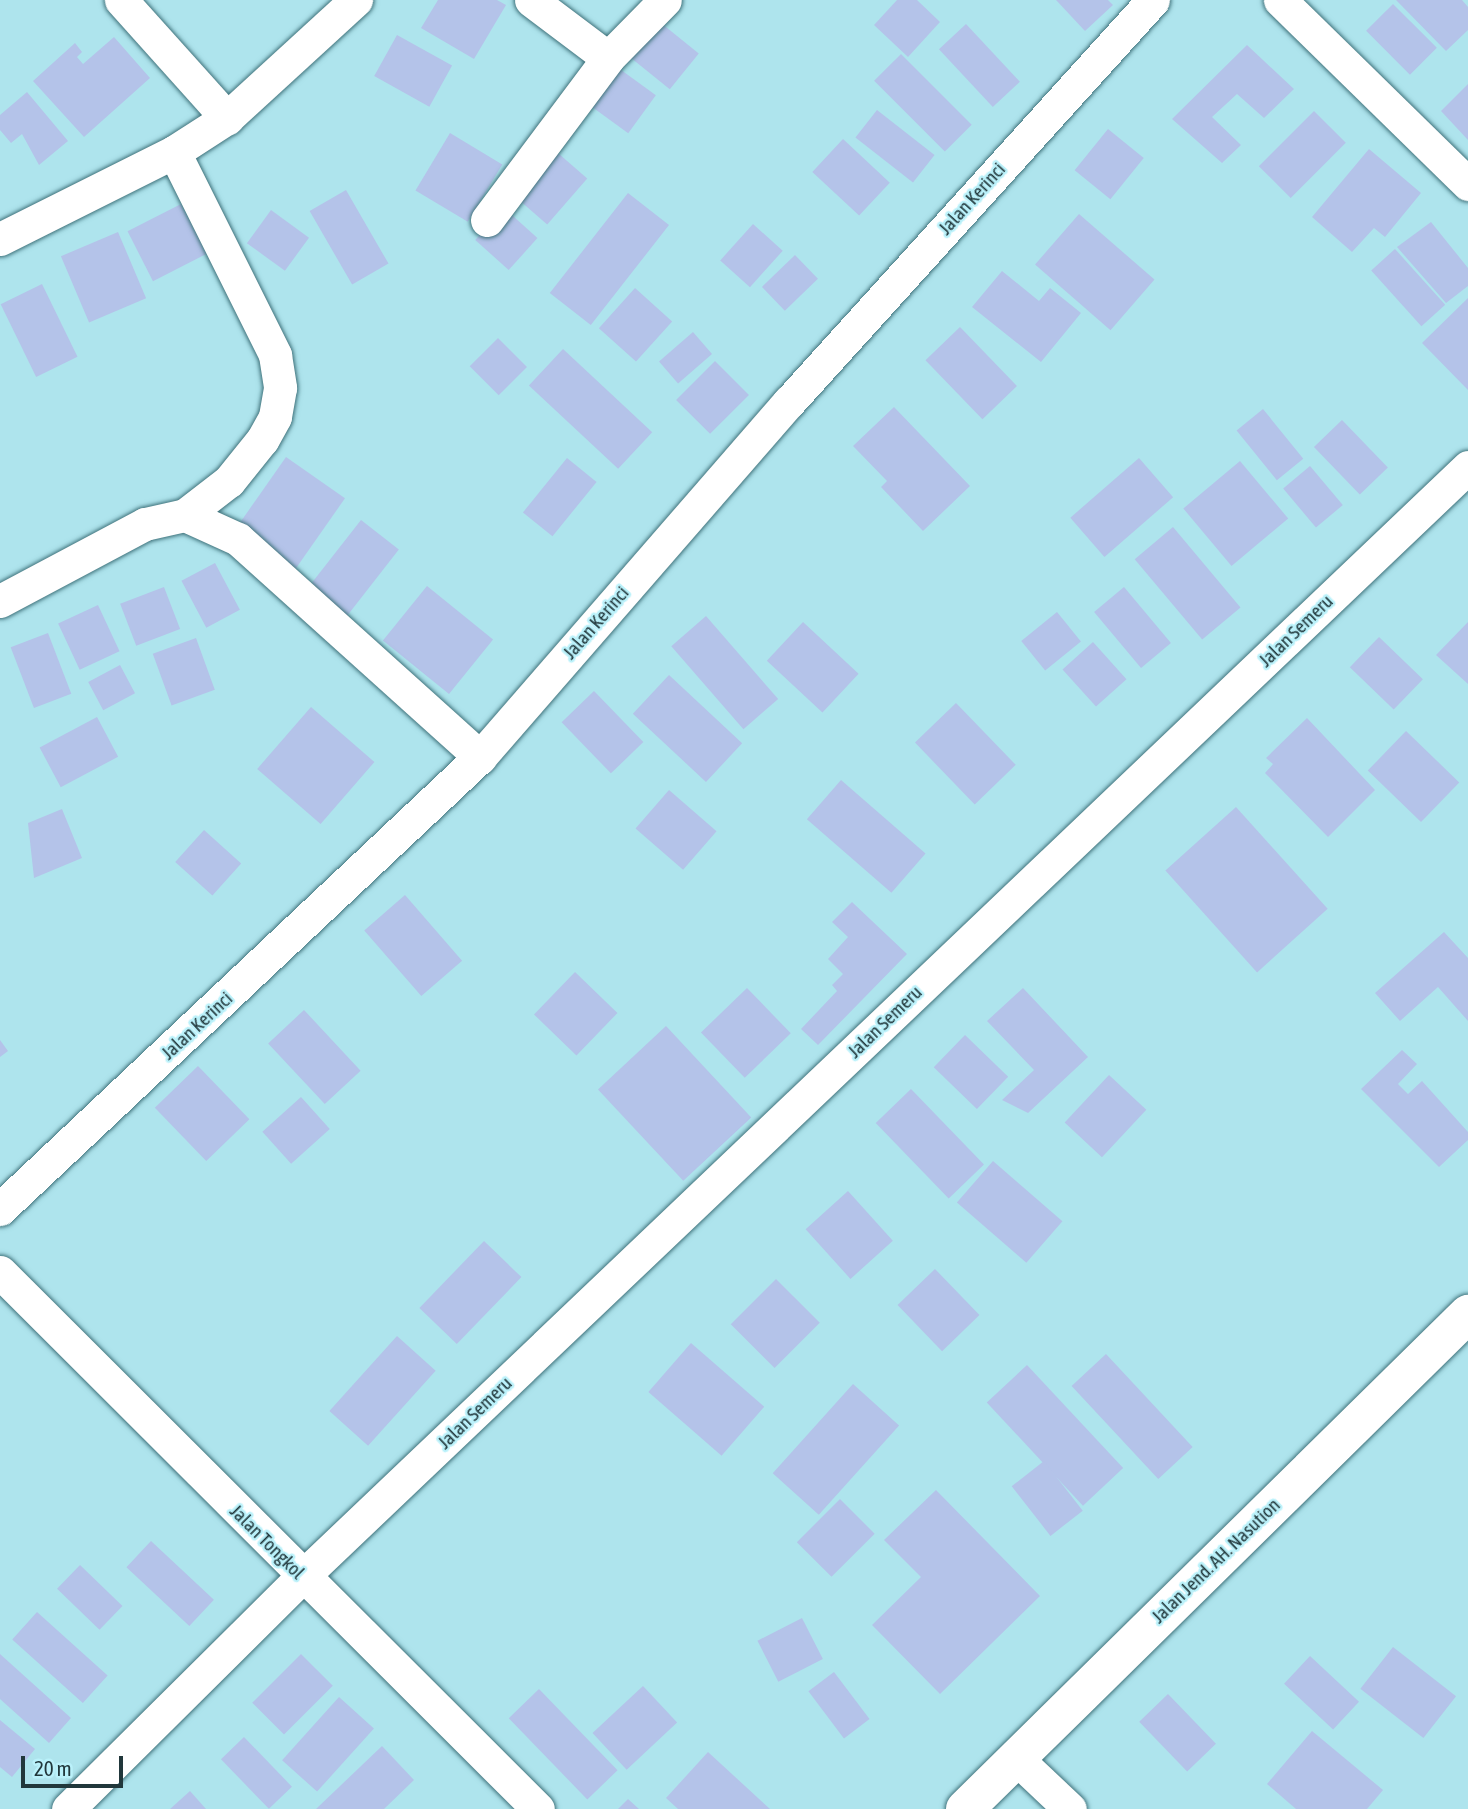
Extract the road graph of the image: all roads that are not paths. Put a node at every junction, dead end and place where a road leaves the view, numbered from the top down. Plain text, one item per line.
1 (121, 0) edge
2 (356, 0) edge
3 (531, 0) edge
4 (665, 0) edge
5 (1153, 0) edge
6 (1280, 0) edge
7 (608, 58) junction
8 (227, 118) junction
9 (174, 152) junction
10 (1468, 184) edge
11 (487, 220) dead end
12 (0, 239) edge
13 (1468, 467) edge
14 (185, 515) junction
15 (0, 601) edge
16 (480, 757) junction
17 (0, 1209) edge
18 (0, 1272) edge
19 (1468, 1314) edge
20 (302, 1577) junction
21 (1016, 1758) junction
22 (68, 1809) edge
23 (538, 1809) edge
24 (965, 1809) edge
25 (1070, 1809) edge

1 - 8 street
2 - 8 street
3 - 7 street
4 - 7 street
5 - 16 street, Jalan Kerinci
6 - 10 street
7 - 11 street
8 - 9 street
9 - 12 street
9 - 14 street
13 - 20 street, Jalan Semeru
14 - 15 street
14 - 16 street
16 - 17 street, Jalan Kerinci
18 - 20 street, Jalan Tongkol
19 - 21 highway, Jalan Jend. AH. Nasution
20 - 22 street, Jalan Semeru
20 - 23 street, Jalan Tongkol
21 - 24 highway, Jalan Jend. AH. Nasution
21 - 25 street

